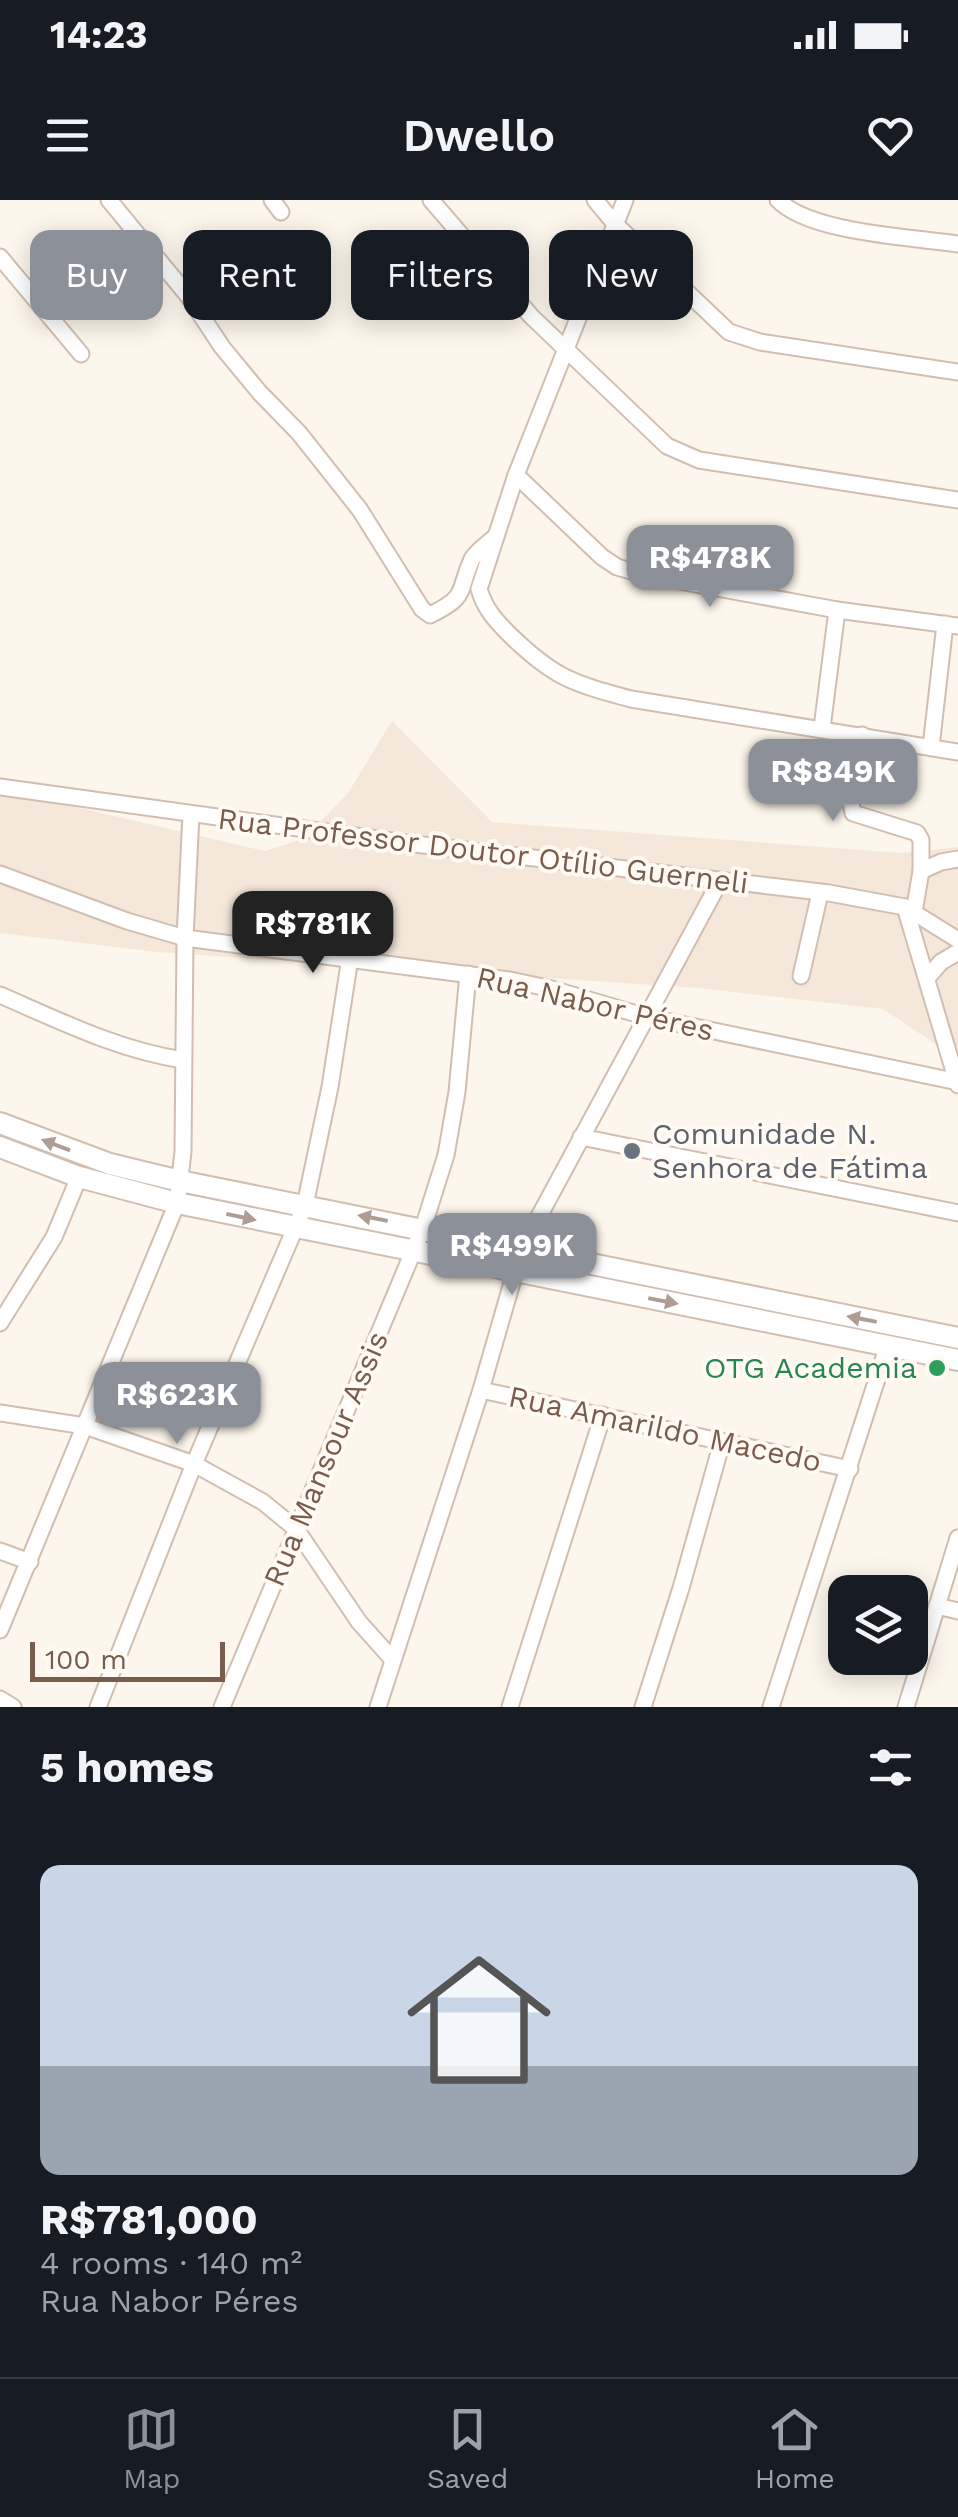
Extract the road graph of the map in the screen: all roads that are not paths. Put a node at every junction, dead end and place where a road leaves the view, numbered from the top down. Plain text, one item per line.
1 (108, 200) edge
2 (432, 200) edge
3 (596, 200) edge
4 (625, 200) edge
5 (778, 200) edge
6 (615, 224) junction
7 (958, 244) edge
8 (0, 257) edge
9 (564, 348) junction
10 (81, 354) dead end
11 (958, 372) edge
12 (516, 475) junction
13 (958, 500) edge
14 (496, 536) junction
15 (837, 610) junction
16 (951, 625) edge
17 (822, 728) junction
18 (862, 735) junction
19 (932, 747) junction
20 (958, 752) edge
21 (0, 786) edge
22 (191, 814) junction
23 (958, 859) edge
24 (921, 871) junction
25 (0, 874) edge
26 (720, 881) junction
27 (820, 893) junction
28 (910, 910) junction
29 (185, 938) junction
30 (958, 940) edge
31 (958, 952) edge
32 (350, 958) junction
33 (468, 974) junction
34 (801, 976) dead end
35 (928, 977) junction
36 (0, 995) edge
37 (648, 1017) junction
38 (184, 1060) junction
39 (958, 1083) edge
40 (0, 1124) edge
41 (581, 1137) junction
42 (0, 1147) edge
43 (79, 1177) junction
44 (180, 1180) junction
45 (177, 1204) junction
46 (306, 1205) junction
47 (958, 1213) edge
48 (297, 1228) junction
49 (423, 1228) junction
50 (522, 1248) junction
51 (412, 1251) junction
52 (517, 1273) junction
53 (3, 1313) edge
54 (958, 1338) edge
55 (887, 1348) junction
56 (958, 1360) edge
57 (481, 1390) junction
58 (0, 1414) edge
59 (603, 1415) junction
60 (85, 1426) junction
61 (722, 1442) junction
62 (194, 1464) junction
63 (850, 1469) junction
64 (296, 1530) junction
65 (958, 1538) edge
66 (0, 1551) edge
67 (30, 1562) junction
68 (937, 1606) junction
69 (958, 1611) edge
70 (0, 1630) edge
71 (393, 1660) junction
72 (0, 1700) edge
73 (13, 1707) edge
74 (98, 1707) edge
75 (222, 1707) edge
76 (378, 1707) edge
77 (510, 1707) edge
78 (643, 1707) edge
79 (770, 1707) edge
80 (906, 1707) edge

1 - 14 street
2 - 9 street
3 - 6 street
4 - 6 street
5 - 7 street
6 - 9 street
6 - 11 street
8 - 10 street
9 - 12 street
9 - 13 street
12 - 14 street
12 - 15 street
14 - 17 street
15 - 16 street
15 - 17 street
16 - 19 street
17 - 18 street
18 - 19 street
18 - 24 street
19 - 20 street
21 - 22 street, Rua Professor Doutor Otílio Guerneli
22 - 26 street, Rua Professor Doutor Otílio Guerneli
22 - 29 street
23 - 24 street
24 - 28 street
25 - 29 street, Rua Nabor Péres
26 - 27 street, Rua Professor Doutor Otílio Guerneli
26 - 37 street
27 - 28 street, Rua Professor Doutor Otílio Guerneli
27 - 34 street
28 - 30 street, Rua Professor Doutor Otílio Guerneli
28 - 35 street
29 - 32 street, Rua Nabor Péres
29 - 38 street
31 - 35 street
32 - 33 street, Rua Nabor Péres
32 - 46 street
33 - 37 street, Rua Nabor Péres
33 - 49 street, Rua Mansour Assis
35 - 39 street
36 - 38 street
37 - 39 street, Rua Nabor Péres
37 - 41 street
38 - 44 street
44 -> 40 street
41 - 47 street
41 - 50 street
42 - 43 street
43 - 45 street
43 - 53 street
44 - 45 street
44 - 46 street
45 -> 48 street
45 - 60 street
46 - 48 street
49 -> 46 street
48 - 51 street
48 - 62 street
49 - 50 street
49 - 51 street, Rua Mansour Assis
50 - 52 street
54 -> 50 street
51 - 52 street
51 - 64 street, Rua Mansour Assis
52 -> 55 street
52 - 57 street
55 - 56 street
55 - 63 street
57 - 59 street, Rua Amarildo Macedo
57 - 71 street
58 - 60 street
59 - 61 street, Rua Amarildo Macedo
59 - 77 street
60 - 62 street
60 - 67 street
61 - 63 street, Rua Amarildo Macedo
61 - 78 street
62 - 64 street
62 - 74 street
63 - 79 street
64 - 71 street
64 - 75 street, Rua Mansour Assis
65 - 68 street
66 - 67 street
67 - 70 street
68 - 69 street
68 - 80 street
71 - 76 street
72 - 73 street

